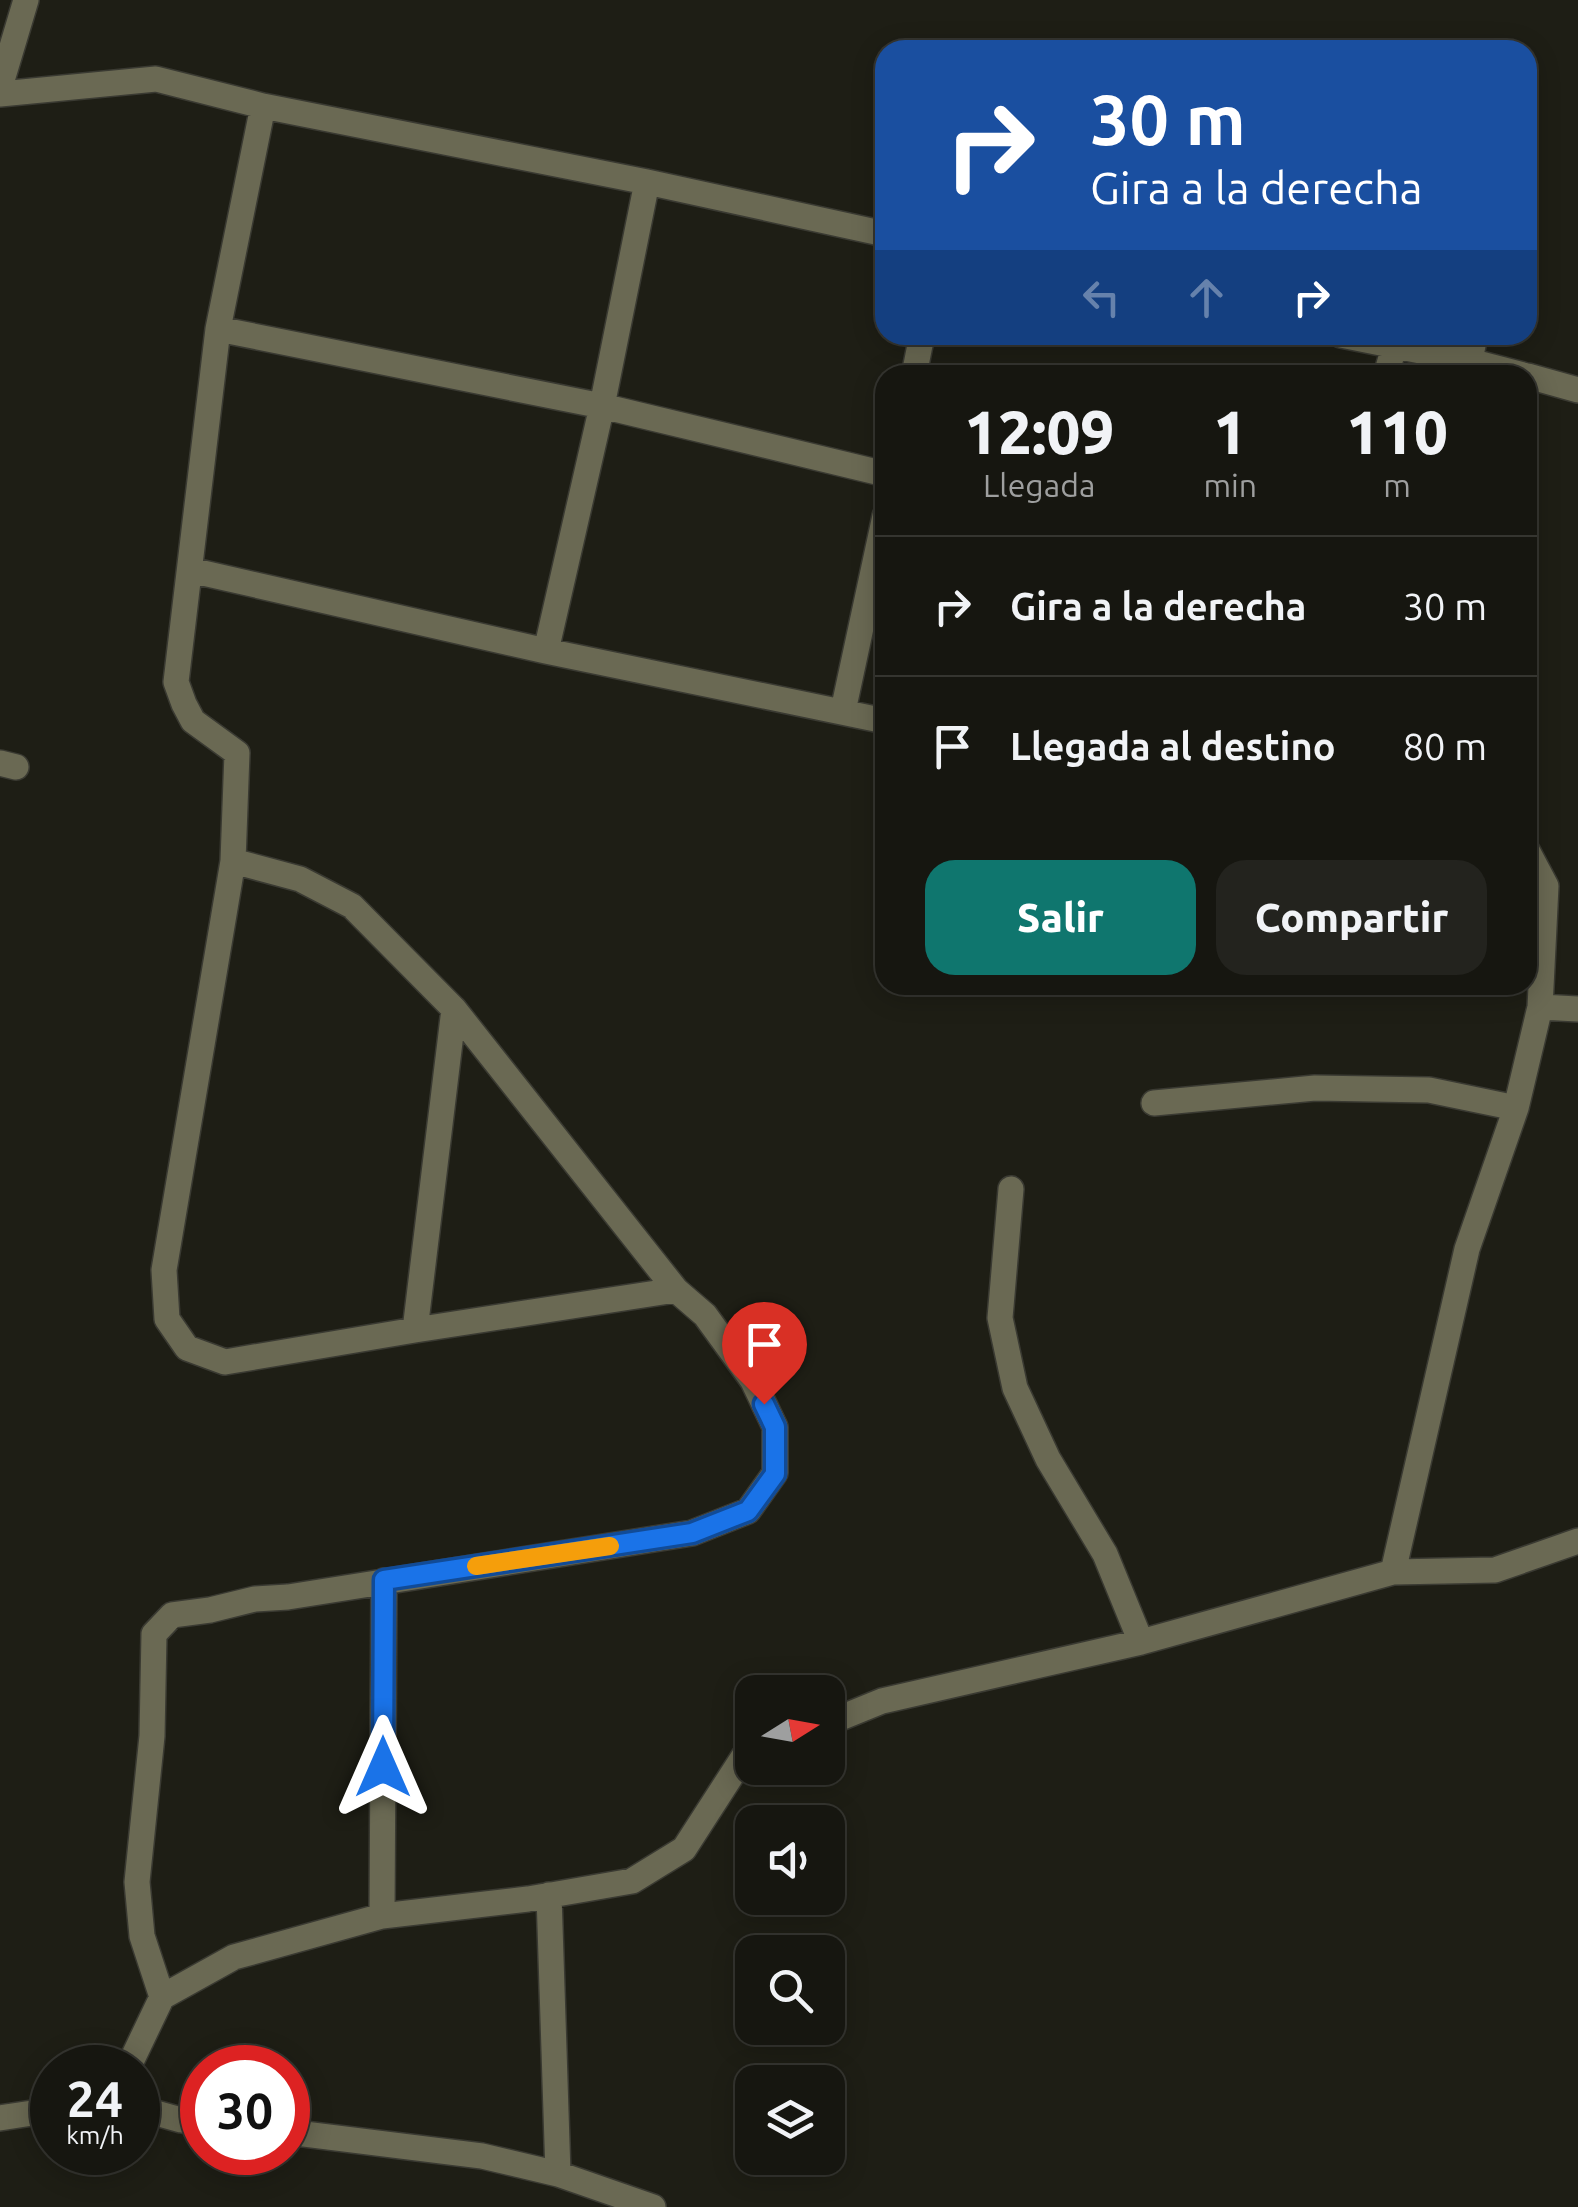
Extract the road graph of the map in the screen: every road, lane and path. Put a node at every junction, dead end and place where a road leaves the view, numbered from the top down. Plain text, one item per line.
1 (26, 0) edge
2 (0, 91) edge
3 (263, 106) junction
4 (647, 182) junction
5 (875, 232) edge
6 (218, 329) junction
7 (1389, 345) edge
8 (1473, 345) edge
9 (1394, 346) junction
10 (1470, 361) junction
11 (1389, 365) edge
12 (1485, 365) edge
13 (1537, 379) edge
14 (1578, 390) edge
15 (602, 406) junction
16 (875, 472) edge
17 (875, 563) edge
18 (190, 570) junction
19 (546, 651) junction
20 (843, 712) junction
21 (875, 719) edge
22 (234, 861) junction
23 (1537, 869) edge
24 (1540, 1007) junction
25 (454, 1009) junction
26 (1578, 1009) edge
27 (1154, 1103) dead end
28 (1516, 1108) junction
29 (1011, 1189) dead end
30 (676, 1290) junction
31 (415, 1330) junction
32 (1578, 1540) edge
33 (1393, 1572) junction
34 (384, 1580) junction
35 (1141, 1642) junction
36 (845, 1716) edge
37 (735, 1770) edge
38 (549, 1895) junction
39 (382, 1916) junction
40 (162, 1997) junction
41 (139, 2045) edge
42 (30, 2113) edge
43 (0, 2118) edge
44 (310, 2135) edge
45 (558, 2174) junction
46 (653, 2207) edge

1 - 2 street
2 - 3 street
3 - 4 street
3 - 6 street
4 - 5 street
4 - 15 street
6 - 15 street
6 - 18 street
7 - 9 street
8 - 10 street
9 - 10 street
9 - 11 street
10 - 12 street
13 - 14 street
15 - 16 street
15 - 19 street
17 - 20 street
18 - 19 street
18 - 22 street
19 - 20 street
20 - 21 street
22 - 25 street
22 - 31 street
23 - 24 street
24 - 26 street
24 - 28 street
25 - 30 street
25 - 31 street
27 - 28 street
28 - 33 street
29 - 35 street
30 - 31 street
30 - 34 street
32 - 33 street
33 - 35 street
34 - 39 street
34 - 40 street
35 - 36 street
37 - 38 street
38 - 39 street
38 - 45 street
39 - 40 street
40 - 41 street
42 - 43 street
44 - 45 street
45 - 46 street

